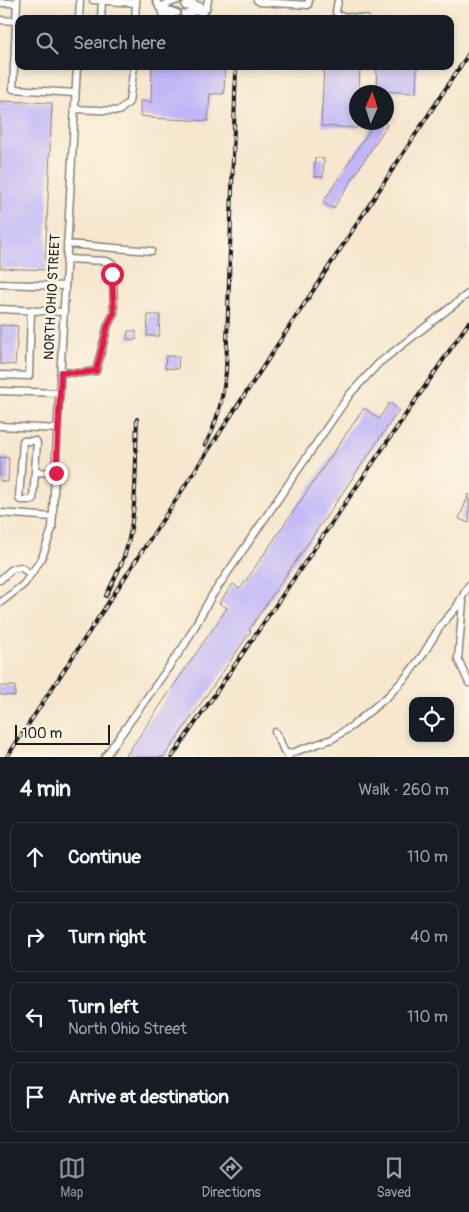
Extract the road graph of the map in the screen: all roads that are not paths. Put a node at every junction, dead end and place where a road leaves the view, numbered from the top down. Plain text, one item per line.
1 (80, 0) edge
2 (93, 0) edge
3 (156, 0) edge
4 (171, 0) edge
5 (191, 0) edge
6 (208, 0) edge
7 (257, 0) edge
8 (309, 0) edge
9 (338, 0) edge
10 (102, 1) edge
11 (17, 2) edge
12 (136, 2) edge
13 (0, 3) edge
14 (181, 3) edge
15 (159, 7) junction
16 (206, 9) junction
17 (16, 15) edge
18 (79, 15) edge
19 (102, 15) edge
20 (135, 15) edge
21 (164, 15) edge
22 (179, 15) edge
23 (185, 15) edge
24 (201, 15) edge
25 (338, 15) edge
26 (0, 20) edge
27 (15, 21) edge
28 (15, 44) edge
29 (76, 70) edge
30 (133, 70) edge
31 (75, 93) junction
32 (74, 109) junction
33 (68, 244) junction
34 (151, 251) dead end
35 (67, 259) junction
36 (0, 284) edge
37 (65, 286) junction
38 (469, 293) edge
39 (0, 309) edge
40 (31, 310) junction
41 (64, 312) junction
42 (61, 372) junction
43 (0, 374) edge
44 (0, 391) edge
45 (60, 393) junction
46 (0, 426) edge
47 (58, 429) junction
48 (35, 472) junction
49 (56, 473) junction
50 (0, 513) edge
51 (53, 517) junction
52 (31, 574) junction
53 (0, 580) edge
54 (469, 585) edge
55 (464, 602) edge
56 (0, 603) edge
57 (469, 683) edge
58 (275, 732) dead end
59 (289, 756) edge
60 (105, 757) edge

1 - 18 street
2 - 10 street
3 - 15 street
4 - 15 street
5 - 16 street
6 - 16 street
7 - 8 street
9 - 25 street
10 - 12 street
10 - 19 street
11 - 13 street
11 - 17 street
12 - 20 street
14 - 15 street
14 - 16 street
15 - 21 street
15 - 22 street
16 - 23 street
16 - 24 street
26 - 27 street
28 - 31 street
29 - 31 street, NORTH OHIO STREET
30 - 32 street
31 - 32 street, NORTH OHIO STREET
32 - 33 street, NORTH OHIO STREET
33 - 34 street
33 - 35 street, NORTH OHIO STREET
35 - 37 street, NORTH OHIO STREET
35 - 42 street
36 - 37 street
37 - 41 street, NORTH OHIO STREET
38 - 60 street
39 - 40 street
40 - 41 street
40 - 43 street
41 - 42 street, NORTH OHIO STREET
42 - 45 street, NORTH OHIO STREET
44 - 45 street
45 - 47 street, NORTH OHIO STREET
46 - 47 street
47 - 49 street, NORTH OHIO STREET
48 - 48 street
48 - 49 street
49 - 51 street, NORTH OHIO STREET
50 - 51 street
51 - 52 street, NORTH OHIO STREET
52 - 53 street
52 - 56 street, NORTH OHIO STREET
54 - 55 street
55 - 57 street
55 - 59 street
58 - 59 street

